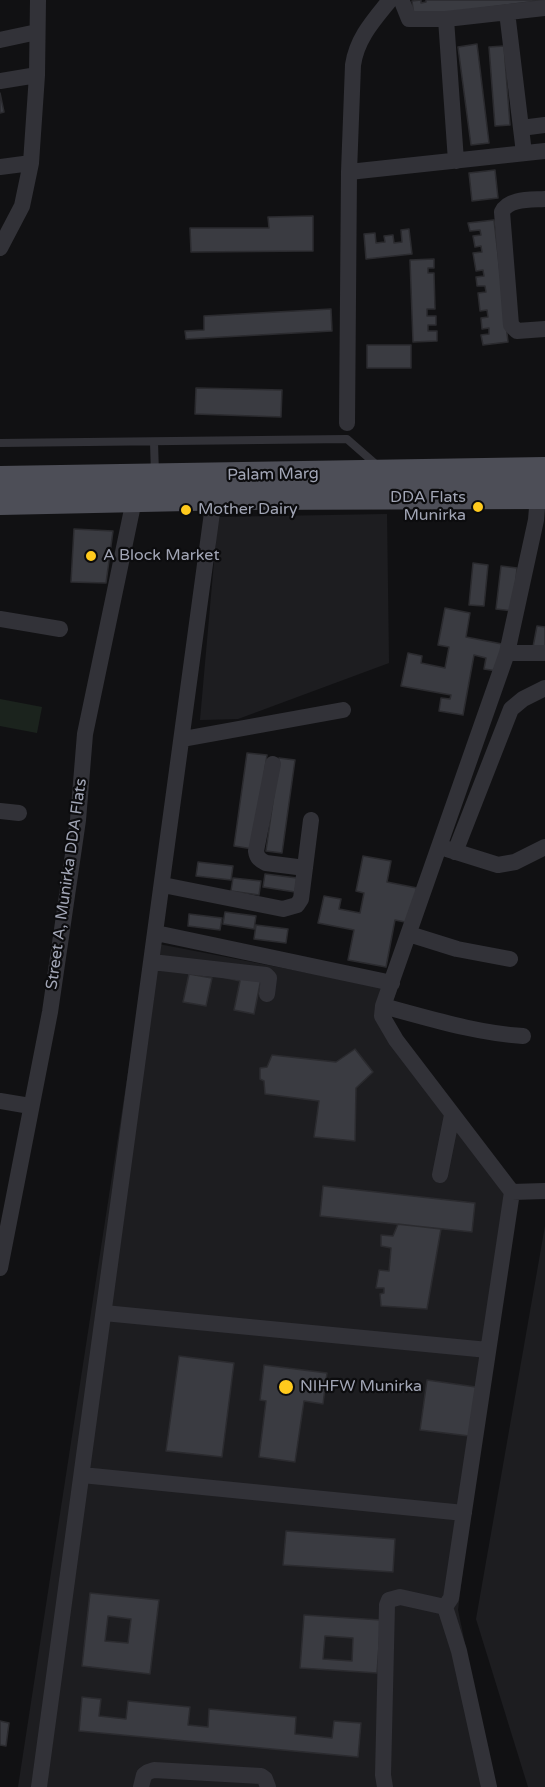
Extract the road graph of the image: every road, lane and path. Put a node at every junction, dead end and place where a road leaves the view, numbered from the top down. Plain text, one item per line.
1 (38, 0) edge
2 (397, 2) edge
3 (545, 8) edge
4 (507, 12) junction
5 (446, 19) junction
6 (37, 32) junction
7 (0, 40) edge
8 (37, 75) junction
9 (0, 81) edge
10 (545, 125) edge
11 (521, 128) junction
12 (545, 151) edge
13 (525, 153) junction
14 (456, 160) junction
15 (31, 163) junction
16 (0, 167) edge
17 (349, 172) junction
18 (545, 199) edge
19 (0, 248) edge
20 (545, 329) edge
21 (347, 423) dead end
22 (154, 442) junction
23 (0, 443) edge
24 (545, 470) edge
25 (386, 473) junction
26 (155, 477) junction
27 (0, 479) edge
28 (542, 496) edge
29 (214, 498) junction
30 (135, 500) junction
31 (0, 502) edge
32 (538, 539) edge
33 (0, 619) edge
34 (60, 629) dead end
35 (507, 653) junction
36 (545, 653) edge
37 (545, 688) edge
38 (343, 710) dead end
39 (183, 739) junction
40 (273, 764) dead end
41 (0, 810) edge
42 (19, 813) dead end
43 (311, 820) dead end
44 (545, 847) edge
45 (447, 849) junction
46 (305, 868) junction
47 (163, 885) junction
48 (156, 933) junction
49 (409, 934) junction
50 (510, 959) dead end
51 (152, 962) junction
52 (392, 983) junction
53 (267, 994) dead end
54 (383, 1006) junction
55 (523, 1036) dead end
56 (0, 1101) edge
57 (30, 1106) junction
58 (452, 1115) junction
59 (440, 1175) dead end
60 (545, 1191) edge
61 (512, 1192) junction
62 (0, 1268) edge
63 (104, 1313) junction
64 (488, 1350) junction
65 (82, 1475) junction
66 (464, 1513) junction
67 (445, 1607) junction
68 (39, 1787) edge
69 (141, 1787) edge
70 (268, 1787) edge
71 (385, 1787) edge
72 (489, 1787) edge

1 - 6 street
2 - 5 street
2 - 17 street
3 - 4 street
4 - 5 street
4 - 11 street
5 - 14 street
6 - 7 street
6 - 8 street
8 - 9 street
8 - 15 street
10 - 11 street
11 - 13 street
12 - 13 street
13 - 14 street
14 - 17 street
15 - 16 street
15 - 19 street
17 - 21 street
18 - 20 street
22 - 23 lane
22 - 25 lane
22 - 26 lane
24 - 25 main road, Palam Marg
25 - 26 main road, Palam Marg
26 - 27 main road, Palam Marg
28 - 29 main road, Palam Marg
28 - 32 street
29 - 30 main road, Palam Marg
29 - 39 street
30 - 31 main road, Palam Marg
30 - 57 street, Street A, Munirka DDA Flats
32 - 35 street
33 - 34 street
35 - 36 street
35 - 45 street
37 - 45 street
38 - 39 street
39 - 47 street
40 - 46 street
41 - 42 street
43 - 46 street
44 - 45 street
45 - 49 street
46 - 47 street
47 - 48 street
48 - 51 street
48 - 52 street
49 - 50 street
49 - 52 street
51 - 53 street
51 - 63 street
52 - 54 street
54 - 55 street
54 - 58 street
56 - 57 street
57 - 62 street, Street A, Munirka DDA Flats
58 - 59 street
58 - 61 street
60 - 61 street
61 - 64 street
63 - 64 street
63 - 65 street
64 - 66 street
65 - 66 street
65 - 68 street
66 - 67 street
67 - 71 street
67 - 72 street
69 - 70 street

